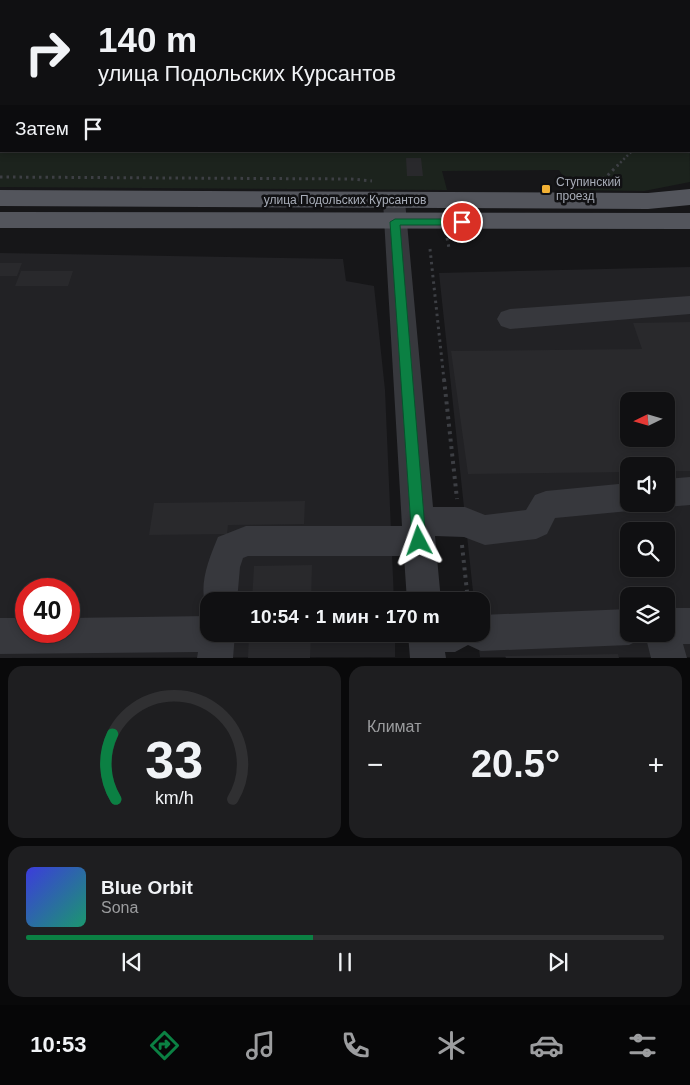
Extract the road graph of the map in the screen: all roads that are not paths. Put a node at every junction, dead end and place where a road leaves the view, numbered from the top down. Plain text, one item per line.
1 (690, 196) edge
2 (0, 198) edge
3 (389, 202) junction
4 (0, 220) edge
5 (690, 221) edge
6 (690, 305) edge
7 (510, 319) dead end
8 (690, 491) edge
9 (675, 492) edge
10 (620, 498) edge
11 (418, 531) junction
12 (221, 592) edge
13 (426, 592) edge
14 (675, 626) edge
15 (690, 626) edge
16 (620, 627) edge
17 (490, 633) edge
18 (0, 636) edge
19 (665, 642) edge
20 (215, 658) edge
21 (669, 658) edge

1 - 3 main road, улица Подольских Курсантов
2 - 3 main road, улица Подольских Курсантов
3 - 4 main road, улица Подольских Курсантов
3 - 5 main road, улица Подольских Курсантов
3 - 11 street
6 - 7 street
8 - 9 street
10 - 11 street
11 - 12 street
11 - 13 street
14 - 15 street
16 - 17 street
18 - 20 street
19 - 21 street

